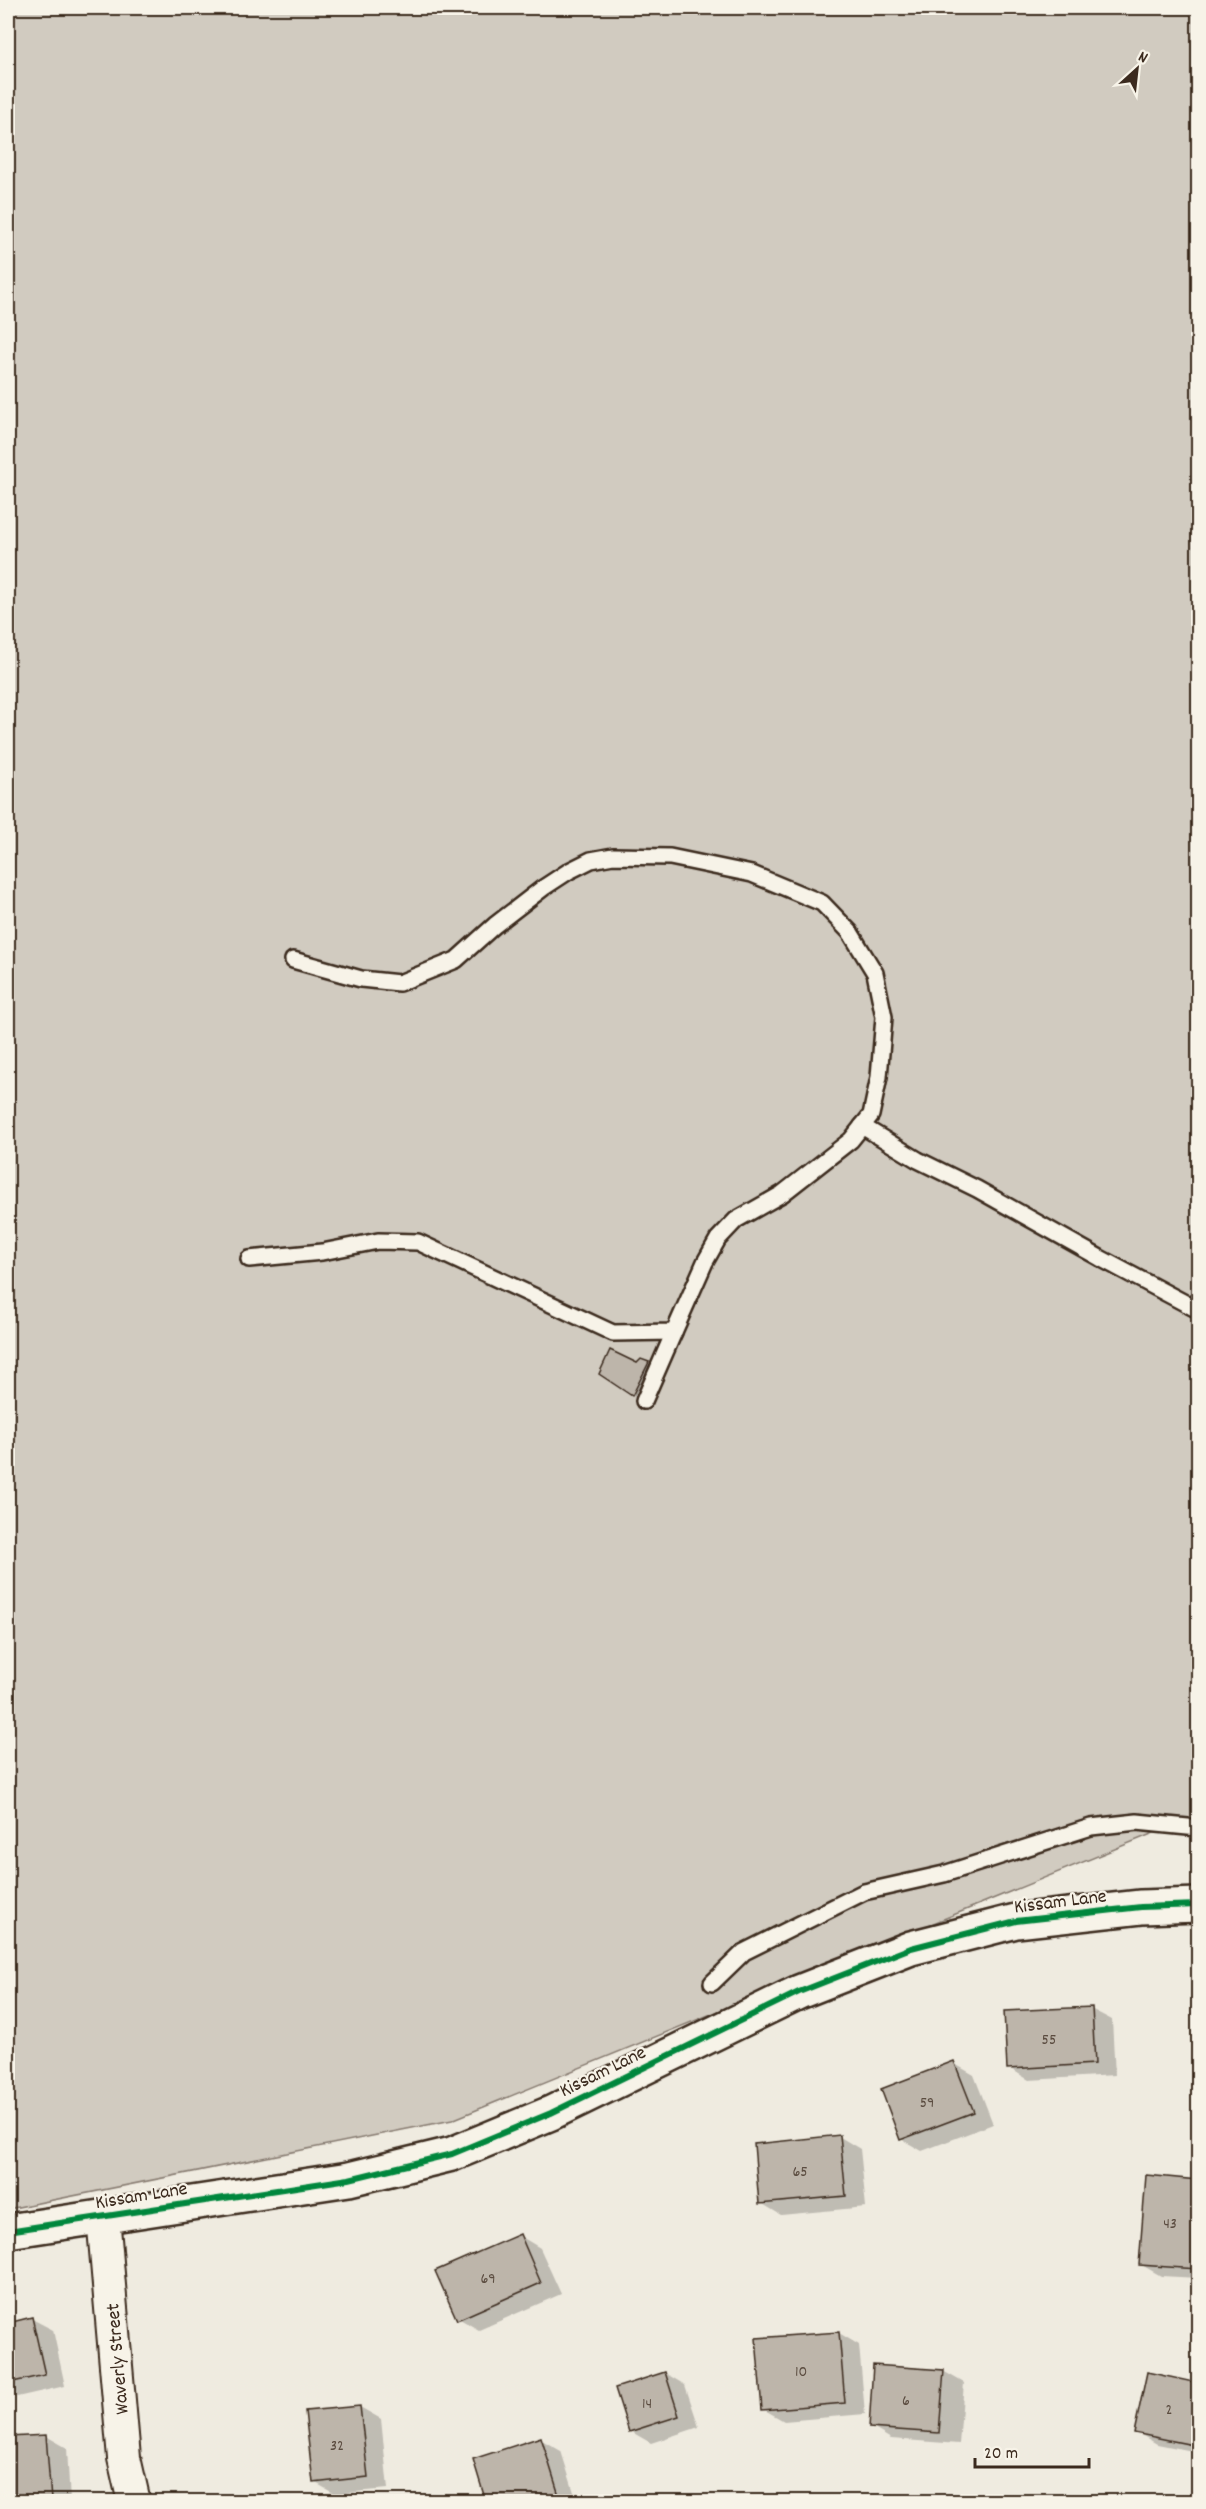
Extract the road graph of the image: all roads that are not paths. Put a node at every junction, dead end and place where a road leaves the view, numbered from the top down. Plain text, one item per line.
1 (293, 960) dead end
2 (862, 1126) junction
3 (249, 1259) dead end
4 (1198, 1310) edge
5 (674, 1332) junction
6 (644, 1401) dead end
7 (1198, 1828) edge
8 (1198, 1905) edge
9 (712, 1983) dead end
10 (103, 2216) junction
11 (8, 2231) edge
12 (134, 2502) edge

1 - 2 lane
2 - 4 lane
2 - 5 lane
3 - 5 lane
5 - 6 lane
7 - 9 lane
8 - 10 street, Kissam Lane
10 - 11 street, Kissam Lane
10 - 12 street, Waverly Street

